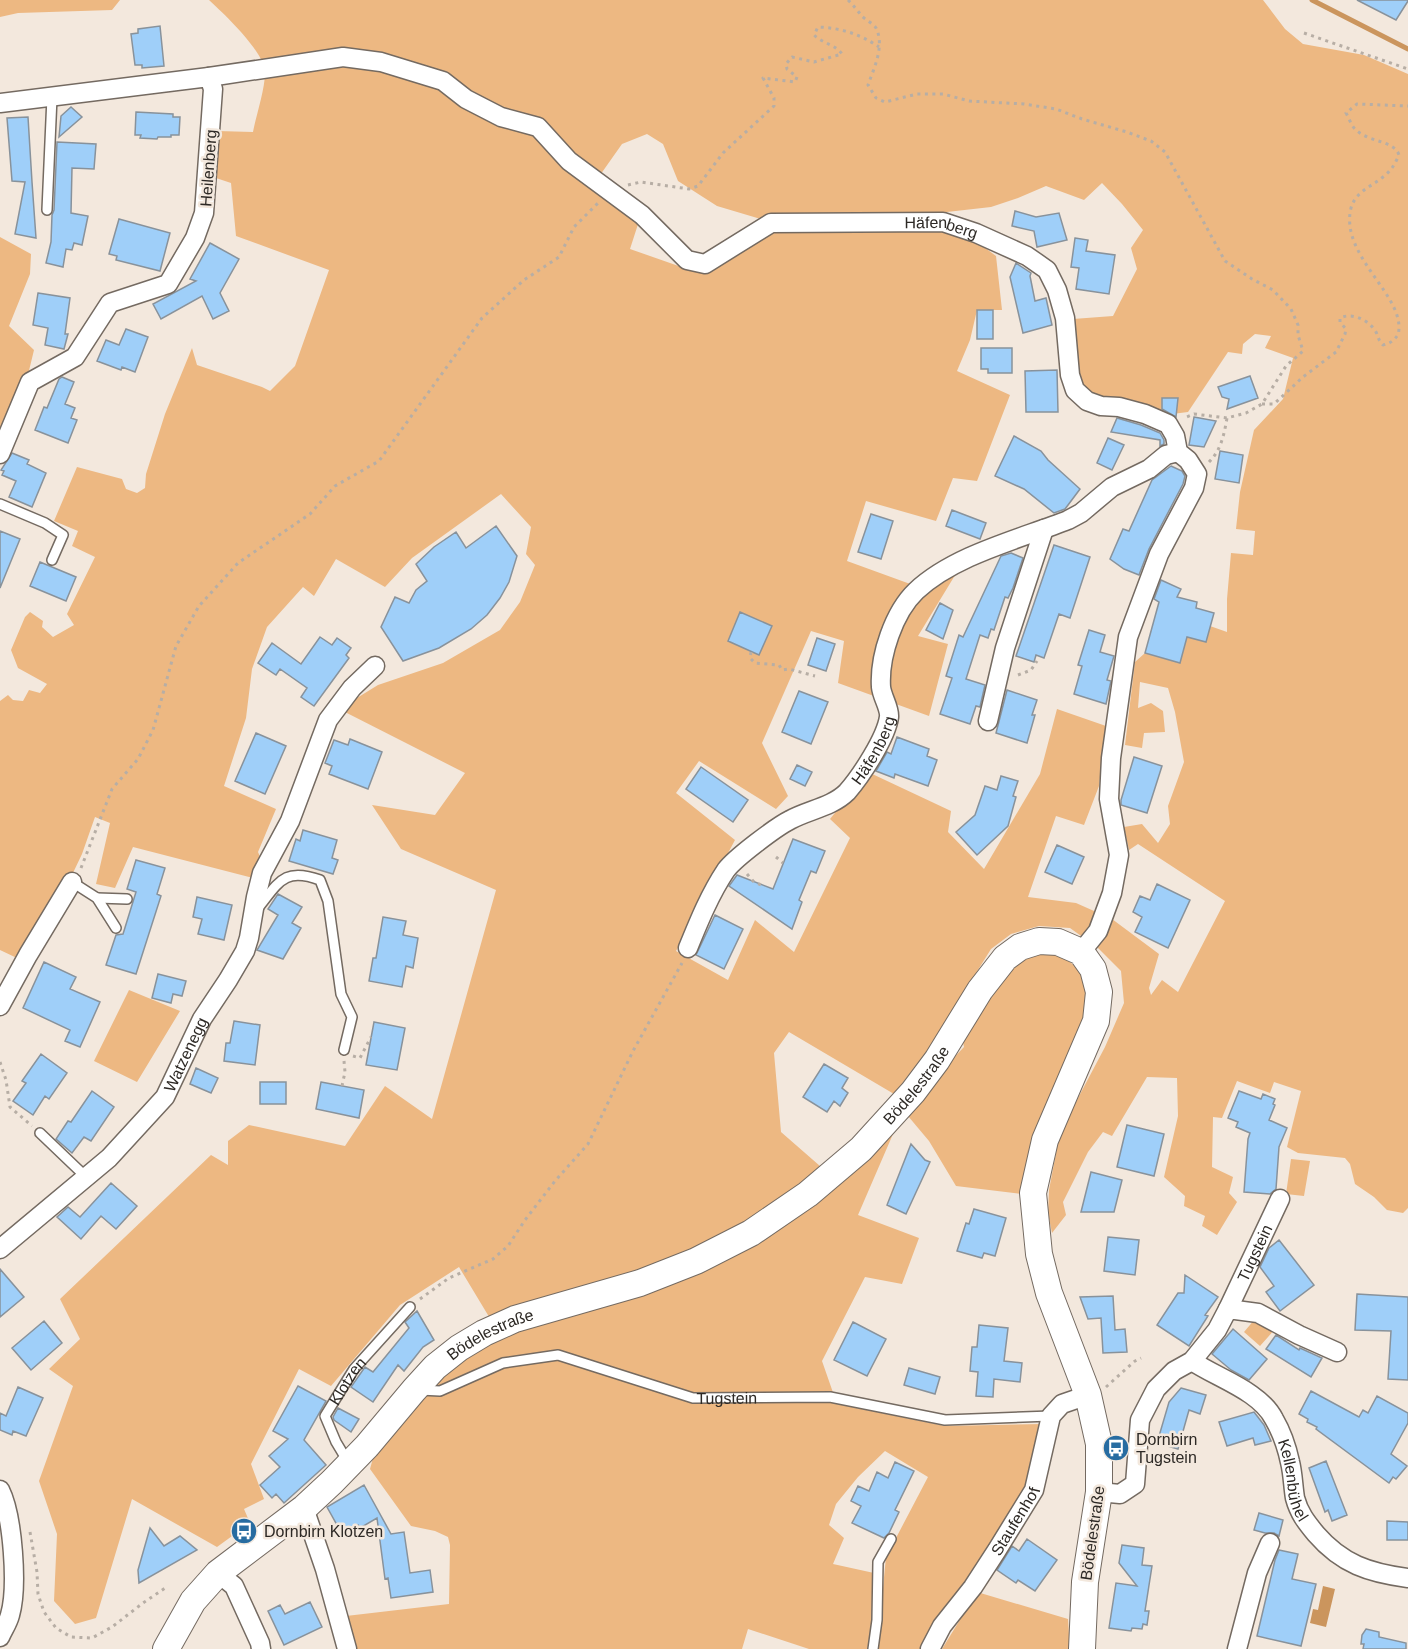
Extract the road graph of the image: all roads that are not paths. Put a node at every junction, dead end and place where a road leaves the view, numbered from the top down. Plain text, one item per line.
1 (209, 77) junction
2 (52, 97) junction
3 (0, 103) edge
4 (46, 210) dead end
5 (1178, 452) junction
6 (0, 454) edge
7 (0, 504) edge
8 (1044, 529) junction
9 (52, 560) dead end
10 (375, 666) dead end
11 (988, 721) dead end
12 (72, 882) joint
13 (97, 898) junction
14 (127, 899) dead end
15 (254, 913) junction
16 (116, 928) dead end
17 (688, 948) road end
18 (1081, 952) junction
19 (0, 1006) edge
20 (344, 1050) road end
21 (40, 1133) road end
22 (86, 1177) junction
23 (1280, 1198) dead end
24 (0, 1249) edge
25 (410, 1307) road end
26 (1228, 1309) junction
27 (1337, 1352) dead end
28 (1192, 1361) junction
29 (414, 1390) junction
30 (1096, 1391) junction
31 (1051, 1416) junction
32 (350, 1465) junction
33 (0, 1490) edge
34 (1099, 1492) junction
35 (304, 1508) junction
36 (891, 1539) dead end
37 (1270, 1543) dead end
38 (218, 1573) junction
39 (1408, 1578) edge
40 (0, 1637) edge
41 (166, 1649) edge
42 (261, 1649) edge
43 (347, 1649) edge
44 (873, 1649) edge
45 (930, 1649) edge
46 (1082, 1649) edge
47 (1237, 1649) edge

1 - 2 street
1 - 5 street, Häfenberg
1 - 6 street, Heilenberg
2 - 3 street
2 - 4 lane
5 - 8 street, Häfenberg
5 - 18 street
7 - 9 lane
8 - 11 street
8 - 17 street, Häfenberg
10 - 15 street, Watzenegg
12 - 13 lane
12 - 19 street
13 - 14 lane
13 - 16 lane
15 - 20 lane, Watzenegg
15 - 22 street, Watzenegg
18 - 29 main road, Bödelestraße
18 - 30 main road, Bödelestraße
21 - 22 lane
22 - 24 street, Watzenegg
23 - 26 street, Tugstein
25 - 32 lane, Klotzen
26 - 27 street
26 - 28 street, Tugstein
28 - 34 street, Tugstein
28 - 39 street, Kellenbühel
29 - 31 lane, Tugstein
29 - 32 main road, Bödelestraße
30 - 31 street
30 - 34 main road, Bödelestraße
31 - 45 street, Staufenhof
32 - 35 main road, Bödelestraße
33 - 40 street
34 - 46 main road, Bödelestraße
35 - 38 main road, Bödelestraße
35 - 43 street
36 - 44 lane
37 - 47 street
38 - 41 main road, Bödelestraße
38 - 42 street

